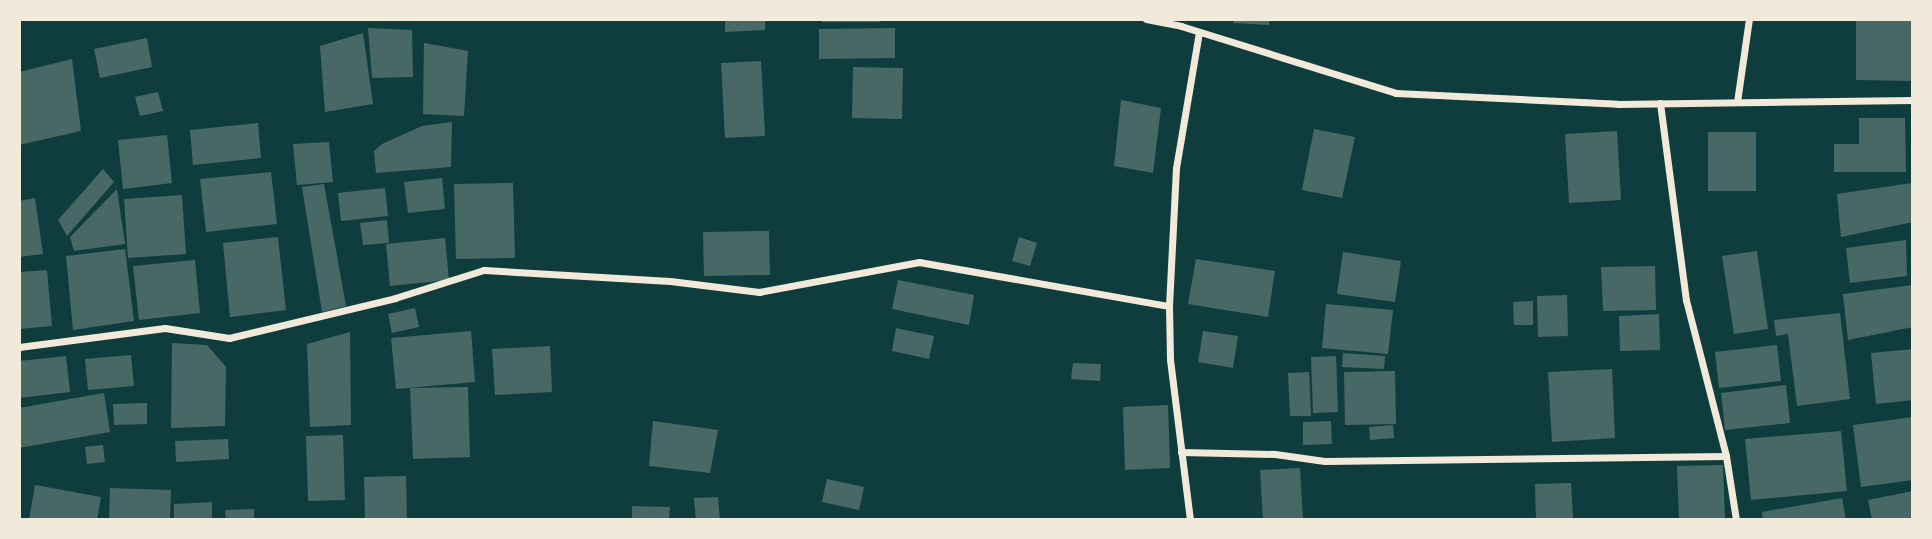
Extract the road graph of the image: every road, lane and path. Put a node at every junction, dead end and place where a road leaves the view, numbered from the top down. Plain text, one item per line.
1 (1146, 19) edge
2 (1749, 19) edge
3 (1199, 32) junction
4 (1913, 100) edge
5 (1737, 102) junction
6 (1660, 103) junction
7 (1169, 306) junction
8 (19, 347) edge
9 (1181, 452) junction
10 (1726, 456) junction
11 (1190, 520) edge
12 (1736, 520) edge

1 - 3 street
2 - 5 street
3 - 6 street
3 - 7 street
4 - 5 street
5 - 6 street
6 - 10 street
7 - 8 street
7 - 9 street
9 - 10 street
9 - 11 street
10 - 12 street

